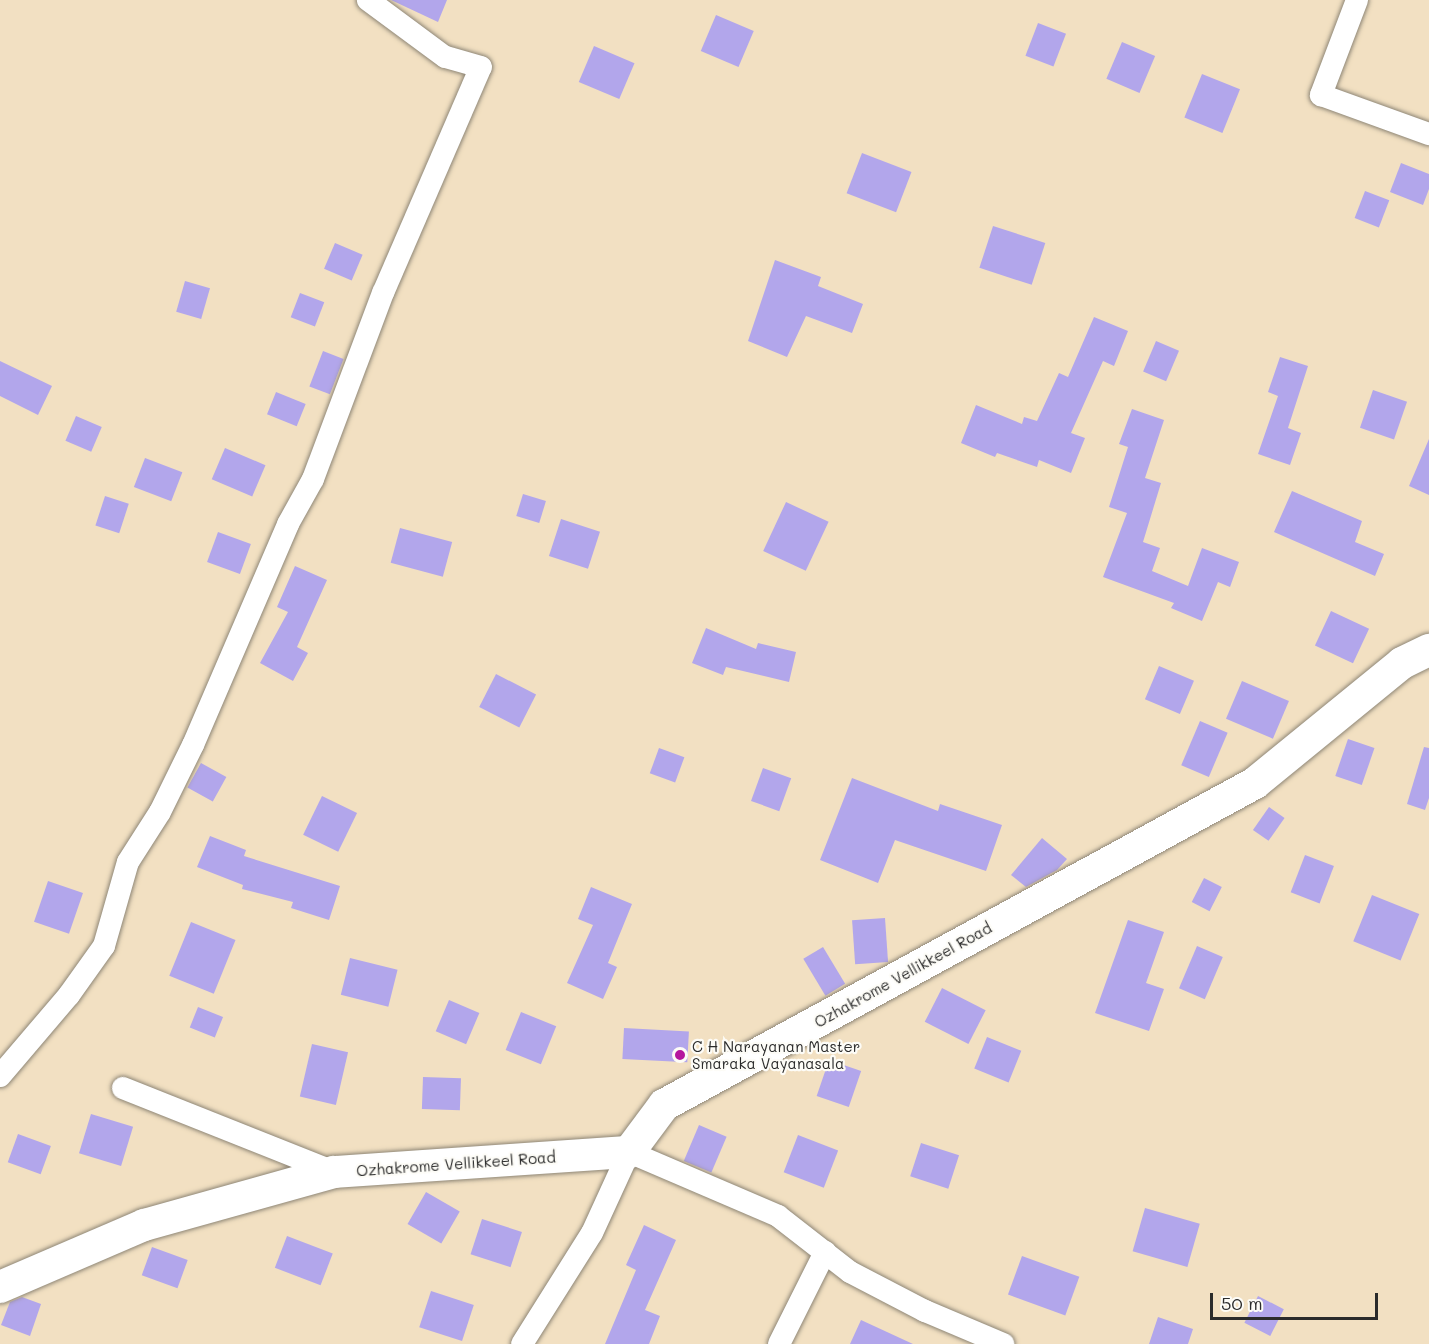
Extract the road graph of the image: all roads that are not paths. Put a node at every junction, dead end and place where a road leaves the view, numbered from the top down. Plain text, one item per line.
1 (368, 0) edge
2 (1357, 0) edge
3 (1429, 134) edge
4 (1429, 650) edge
5 (0, 1076) edge
6 (123, 1088) dead end
7 (629, 1152) junction
8 (334, 1172) junction
9 (825, 1252) junction
10 (0, 1287) edge
11 (522, 1344) edge
12 (779, 1344) edge
13 (1003, 1344) edge

1 - 5 street
2 - 3 street
4 - 7 main road, Ozhakrome Vellikkeel Road
6 - 8 street
7 - 8 main road, Ozhakrome Vellikkeel Road
7 - 9 street
7 - 11 street
8 - 10 main road, Ozhakrome Vellikkeel Road
9 - 12 street
9 - 13 street

